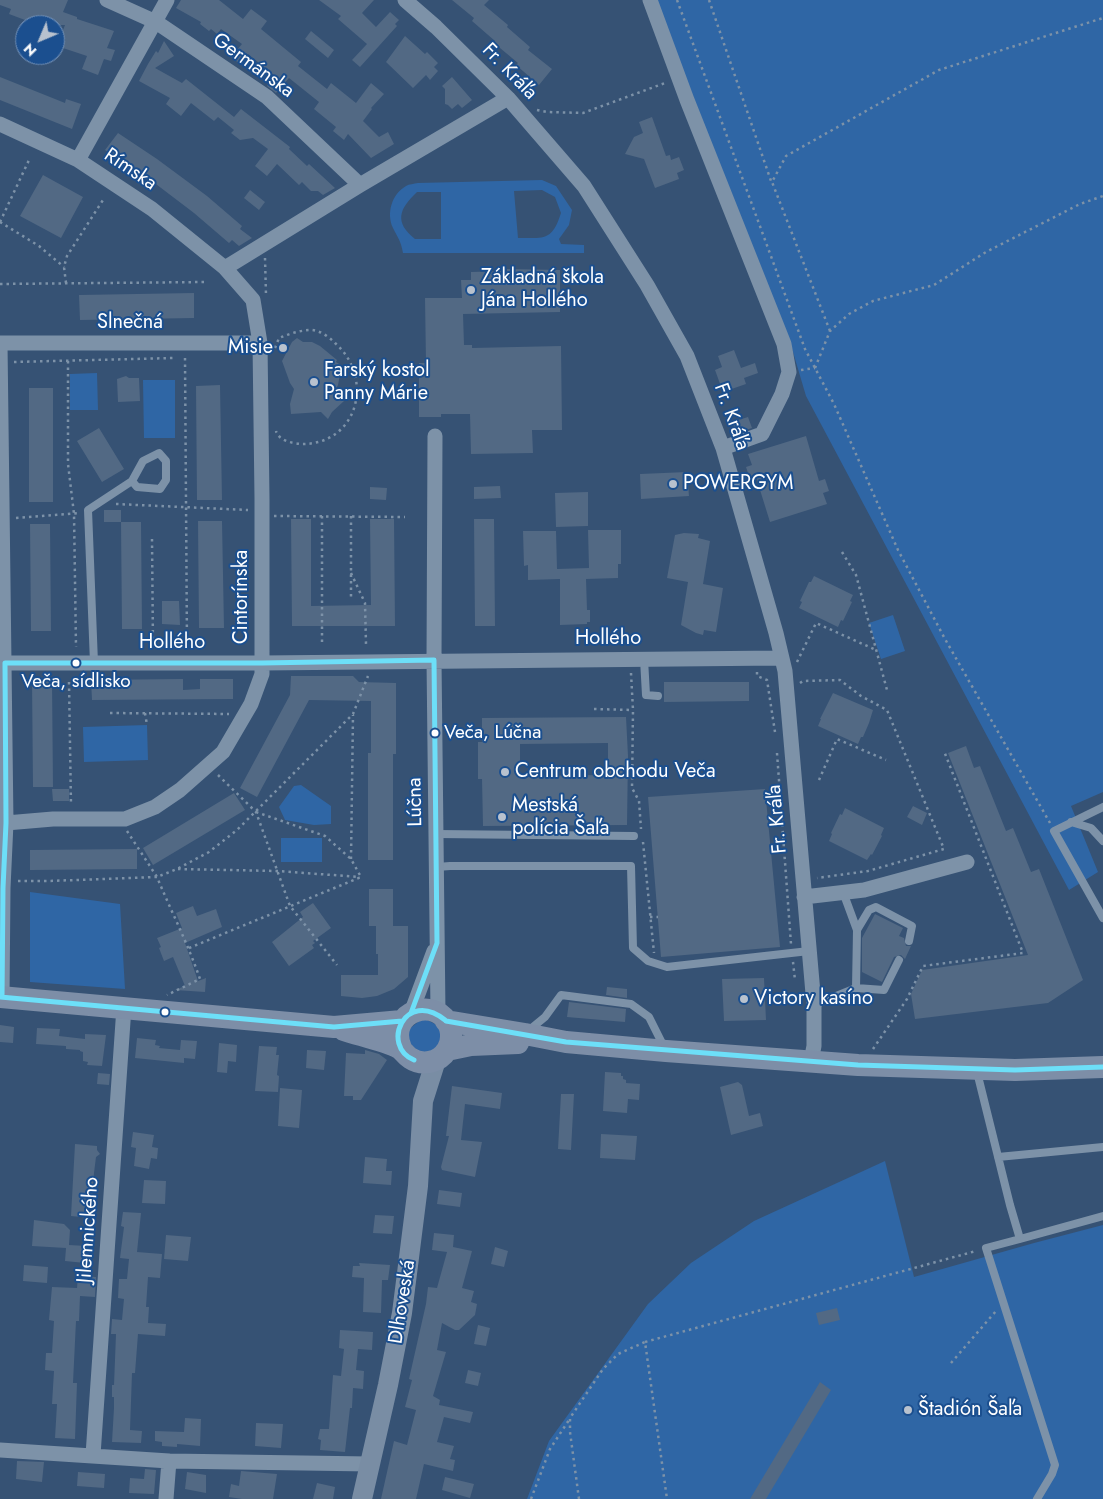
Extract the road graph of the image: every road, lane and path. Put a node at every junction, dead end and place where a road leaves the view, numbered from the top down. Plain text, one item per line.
1 (107, 0) edge
2 (168, 0) edge
3 (405, 0) edge
4 (650, 0) edge
5 (676, 0) edge
6 (709, 0) edge
7 (1103, 18) edge
8 (156, 22) junction
9 (678, 78) junction
10 (512, 103) junction
11 (0, 124) edge
12 (29, 160) dead end
13 (78, 160) junction
14 (772, 182) junction
15 (360, 185) junction
16 (1103, 196) edge
17 (103, 200) dead end
18 (0, 222) edge
19 (265, 254) dead end
20 (64, 267) junction
21 (225, 268) junction
22 (206, 282) dead end
23 (66, 283) junction
24 (0, 284) edge
25 (266, 299) dead end
26 (830, 331) junction
27 (0, 343) edge
28 (260, 343) junction
29 (175, 358) dead end
30 (194, 358) dead end
31 (68, 361) junction
32 (12, 362) dead end
33 (815, 368) junction
34 (275, 428) dead end
35 (435, 436) dead end
36 (723, 448) junction
37 (132, 481) junction
38 (98, 504) junction
39 (186, 508) junction
40 (88, 510) junction
41 (254, 510) dead end
42 (74, 514) junction
43 (270, 516) dead end
44 (322, 516) junction
45 (350, 516) junction
46 (405, 517) dead end
47 (14, 518) dead end
48 (152, 539) dead end
49 (842, 552) dead end
50 (351, 571) junction
51 (351, 599) dead end
52 (322, 644) dead end
53 (366, 644) dead end
54 (153, 646) dead end
55 (186, 646) dead end
56 (76, 647) dead end
57 (876, 650) junction
58 (781, 658) junction
59 (644, 659) junction
60 (434, 660) junction
61 (3, 663) edge
62 (94, 663) junction
63 (262, 663) junction
64 (756, 665) dead end
65 (795, 666) dead end
66 (630, 669) dead end
67 (368, 675) dead end
68 (69, 682) dead end
69 (799, 684) dead end
70 (887, 690) dead end
71 (658, 696) dead end
72 (594, 709) dead end
73 (633, 710) junction
74 (110, 713) dead end
75 (145, 713) junction
76 (245, 714) junction
77 (353, 714) junction
78 (148, 725) dead end
79 (775, 734) dead end
80 (777, 752) dead end
81 (944, 752) dead end
82 (886, 760) dead end
83 (207, 766) junction
84 (818, 780) dead end
85 (71, 807) dead end
86 (1103, 807) edge
87 (256, 812) junction
88 (1071, 822) junction
89 (6, 823) junction
90 (126, 830) dead end
91 (1054, 831) junction
92 (436, 834) junction
93 (634, 836) dead end
94 (1103, 841) edge
95 (351, 859) junction
96 (967, 862) dead end
97 (437, 867) junction
98 (177, 869) junction
99 (277, 871) junction
100 (802, 873) junction
101 (786, 874) junction
102 (157, 877) junction
103 (361, 877) junction
104 (2, 885) edge
105 (843, 892) junction
106 (804, 897) junction
107 (290, 906) junction
108 (650, 917) junction
109 (658, 917) dead end
110 (1103, 918) edge
111 (857, 930) junction
112 (908, 941) dead end
113 (437, 943) junction
114 (189, 948) junction
115 (809, 951) junction
116 (792, 953) junction
117 (654, 959) dead end
118 (899, 960) dead end
119 (337, 965) dead end
120 (795, 980) dead end
121 (856, 988) junction
122 (166, 995) dead end
123 (1, 997) edge
124 (814, 1005) junction
125 (124, 1007) junction
126 (407, 1017) junction
127 (442, 1017) junction
128 (334, 1027) junction
129 (525, 1034) junction
130 (566, 1042) junction
131 (666, 1051) junction
132 (872, 1052) dead end
133 (406, 1054) junction
134 (442, 1055) junction
135 (811, 1061) junction
136 (1103, 1067) edge
137 (977, 1069) junction
138 (423, 1101) junction
139 (1103, 1148) edge
140 (998, 1157) junction
141 (1103, 1216) edge
142 (1020, 1238) junction
143 (986, 1248) junction
144 (1003, 1303) junction
145 (645, 1342) junction
146 (951, 1363) dead end
147 (570, 1418) junction
148 (0, 1450) edge
149 (93, 1455) junction
150 (169, 1460) junction
151 (370, 1464) junction
152 (166, 1499) edge
153 (362, 1499) edge
154 (531, 1499) edge
155 (580, 1499) edge
156 (667, 1499) edge
157 (1038, 1499) edge

1 - 8 street, Germánska
2 - 8 street
3 - 10 street, Fr. Kráľa
4 - 9 street
5 - 33 path
6 - 14 path
7 - 14 path
8 - 13 street
8 - 15 street, Germánska
9 - 10 path
9 - 36 street
10 - 15 street
10 - 36 street, Fr. Kráľa
11 - 13 street, Rímska
12 - 18 path
13 - 21 street, Rímska
14 - 26 path
15 - 21 street
16 - 26 path
17 - 20 path
18 - 20 path
19 - 25 path
20 - 23 path
21 - 28 street, Rímska
22 - 23 path
23 - 24 path
26 - 33 path
27 - 28 street, Slnečná
27 - 61 street
28 - 34 path
28 - 63 street, Cintorínska
29 - 31 path
30 - 39 path
31 - 32 path
31 - 42 path
33 - 91 path
35 - 60 street
36 - 58 street, Fr. Kráľa
37 - 37 lane
37 - 38 lane
38 - 39 path
38 - 40 lane
39 - 41 path
39 - 55 path
40 - 42 path
40 - 62 lane
42 - 47 path
42 - 56 path
43 - 44 path
44 - 45 path
44 - 52 path
45 - 46 path
45 - 50 path
48 - 54 path
49 - 57 path
50 - 51 path
50 - 53 path
57 - 65 path
57 - 70 path
58 - 59 street, Hollého
58 - 100 street, Fr. Kráľa
59 - 60 street, Hollého
59 - 71 lane
60 - 63 street, Hollého
60 - 92 street, Lúčna
61 - 62 street, Hollého
61 - 89 street
62 - 63 street, Hollého
63 - 76 street, Cintorínska
64 - 79 path
66 - 73 path
67 - 77 path
68 - 85 path
69 - 100 path
72 - 73 path
73 - 108 path
74 - 75 path
75 - 76 path
75 - 78 path
76 - 83 street, Cintorínska
77 - 87 path
77 - 95 path
80 - 101 path
81 - 132 path
82 - 84 path
83 - 87 path
83 - 89 street, Cintorínska
86 - 88 lane
87 - 95 path
87 - 98 path
87 - 99 path
88 - 91 lane
88 - 94 lane
89 - 104 street
90 - 102 path
91 - 110 lane
92 - 93 lane
92 - 97 street, Lúčna
95 - 103 path
96 - 105 street
97 - 113 street, Lúčna
97 - 116 lane
98 - 99 path
98 - 102 path
99 - 103 path
99 - 107 path
100 - 101 path
100 - 106 street, Fr. Kráľa
101 - 116 path
102 - 104 path
102 - 114 path
103 - 107 path
104 - 123 street
105 - 106 street
105 - 111 lane
106 - 115 street, Fr. Kráľa
107 - 114 path
107 - 119 path
108 - 109 path
108 - 117 path
111 - 112 lane
111 - 121 lane
113 - 126 street, Lúčna
113 - 127 street, Lúčna
114 - 122 path
115 - 116 lane
115 - 124 street, Fr. Kráľa
116 - 120 path
118 - 121 lane
121 - 124 lane
123 - 125 main road
124 - 135 street, Fr. Kráľa
125 - 128 main road
125 - 149 street, Jilemnického
126 - 127 main road
126 - 128 main road
126 - 133 main road
127 - 129 main road
127 - 134 main road
128 - 133 main road
129 - 130 main road
129 - 131 lane
130 - 131 main road
130 - 134 main road
131 - 135 main road
133 - 134 main road
133 - 138 main road, Dlhoveská
134 - 138 main road, Dlhoveská
135 - 137 main road
136 - 137 main road
137 - 140 lane
138 - 151 main road, Dlhoveská
139 - 140 lane
140 - 142 lane
141 - 142 lane
142 - 143 lane
143 - 144 lane
143 - 145 path
144 - 146 path
144 - 157 lane
145 - 147 path
145 - 156 path
147 - 154 path
147 - 155 path
148 - 149 street
149 - 150 street
150 - 151 street
150 - 152 street
151 - 153 main road, Dlhoveská

